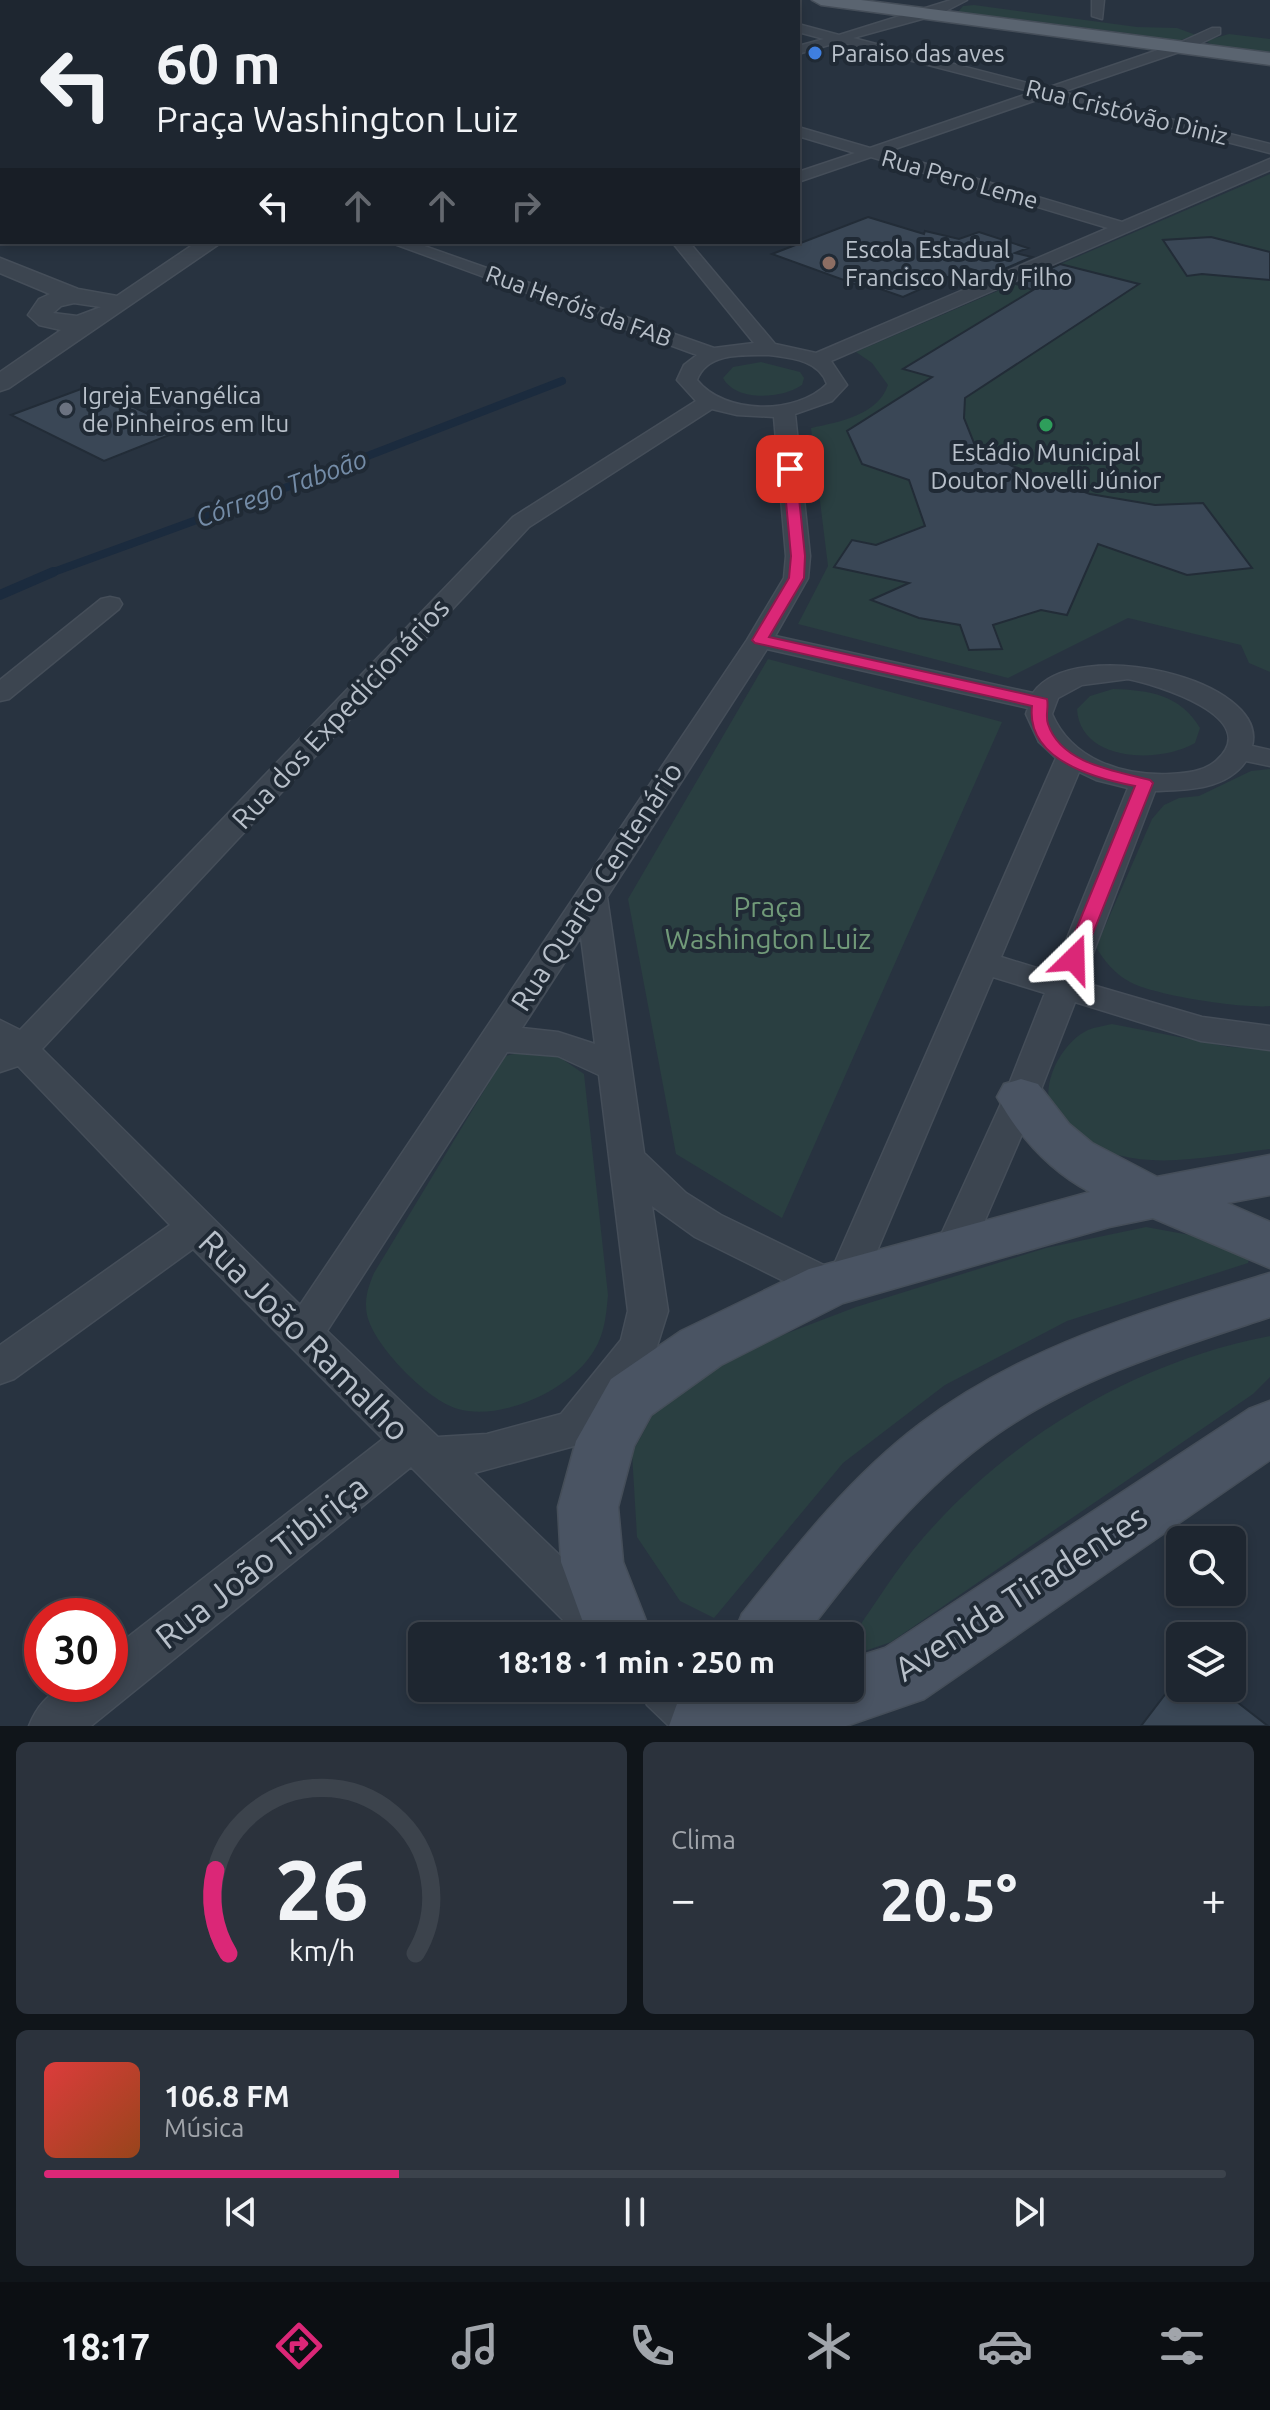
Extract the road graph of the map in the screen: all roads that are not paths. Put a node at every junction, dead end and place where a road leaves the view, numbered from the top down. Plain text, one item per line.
1 (821, 0) edge
2 (962, 0) edge
3 (1023, 7) dead end
4 (928, 13) junction
5 (800, 29) edge
6 (1222, 32) dead end
7 (1186, 36) junction
8 (839, 39) junction
9 (800, 49) edge
10 (1270, 59) edge
11 (1046, 92) junction
12 (800, 132) edge
13 (1270, 149) edge
14 (870, 152) junction
15 (1270, 164) edge
16 (800, 176) edge
17 (1122, 227) junction
18 (208, 244) edge
19 (403, 244) edge
20 (682, 244) edge
21 (0, 265) edge
22 (91, 306) junction
23 (769, 349) junction
24 (0, 355) edge
25 (715, 355) junction
26 (816, 360) junction
27 (0, 383) edge
28 (710, 401) junction
29 (784, 410) junction
30 (110, 604) dead end
31 (760, 640) junction
32 (0, 693) edge
33 (1041, 703) junction
34 (1239, 751) junction
35 (1270, 758) edge
36 (1070, 759) junction
37 (1144, 783) junction
38 (591, 893) junction
39 (984, 963) junction
40 (1062, 988) junction
41 (1270, 1038) edge
42 (495, 1040) junction
43 (7, 1047) edge
44 (615, 1069) junction
45 (1021, 1097) junction
46 (628, 1159) junction
47 (1270, 1175) edge
48 (1159, 1197) junction
49 (195, 1227) junction
50 (1270, 1247) edge
51 (954, 1248) junction
52 (837, 1283) junction
53 (1270, 1295) edge
54 (303, 1334) junction
55 (0, 1367) edge
56 (1270, 1427) edge
57 (420, 1449) junction
58 (597, 1622) edge
59 (615, 1622) edge
60 (776, 1622) edge
61 (128, 1667) edge
62 (83, 1702) edge
63 (678, 1702) edge
64 (719, 1702) edge
65 (53, 1726) edge
66 (702, 1726) edge

1 - 4 main road
2 - 3 main road
2 - 4 street
4 - 7 main road
4 - 8 street
5 - 8 street, Rua Cristóvão Diniz
6 - 7 main road
7 - 10 main road
7 - 11 street
8 - 9 street
8 - 11 street, Rua Cristóvão Diniz
11 - 13 street, Rua Cristóvão Diniz
11 - 14 street
12 - 14 street, Rua Pero Leme
14 - 16 street
14 - 17 street, Rua Pero Leme
15 - 17 street
17 - 26 street
18 - 22 street
19 - 25 street, Rua Heróis da FAB
20 - 23 street
21 - 22 street
22 - 24 street
22 - 27 street
23 - 25 street
23 - 26 street
25 - 28 street
26 - 29 street
28 - 29 street
28 - 43 street, Rua dos Expedicionários
29 - 31 street, Rua Quarto Centenário
30 - 32 street
31 - 33 street
31 - 38 street, Rua Quarto Centenário
33 - 34 street
33 - 36 street
34 - 35 street
34 - 37 street
36 - 37 street
36 - 39 street
37 - 40 street
38 - 42 street, Rua Quarto Centenário
38 - 44 street
39 - 40 street
39 - 52 street
40 - 41 street
40 - 45 street
42 - 44 street
42 - 54 street, Rua Quarto Centenário
43 - 49 street, Rua João Ramalho
44 - 46 street
45 - 48 main road
45 - 51 street
46 - 52 street
46 - 57 street
47 - 48 main road
48 - 50 main road
48 - 51 main road
49 - 54 street, Rua João Ramalho
49 - 55 street
51 - 52 main road
52 - 59 main road
53 - 60 main road
54 - 57 street, Rua João Ramalho
56 - 66 main road, Avenida Tiradentes
57 - 58 street, Rua João Ramalho
57 - 61 street, Rua João Tibiriça
62 - 65 street, Rua João Tibiriça
63 - 66 street
64 - 66 main road

